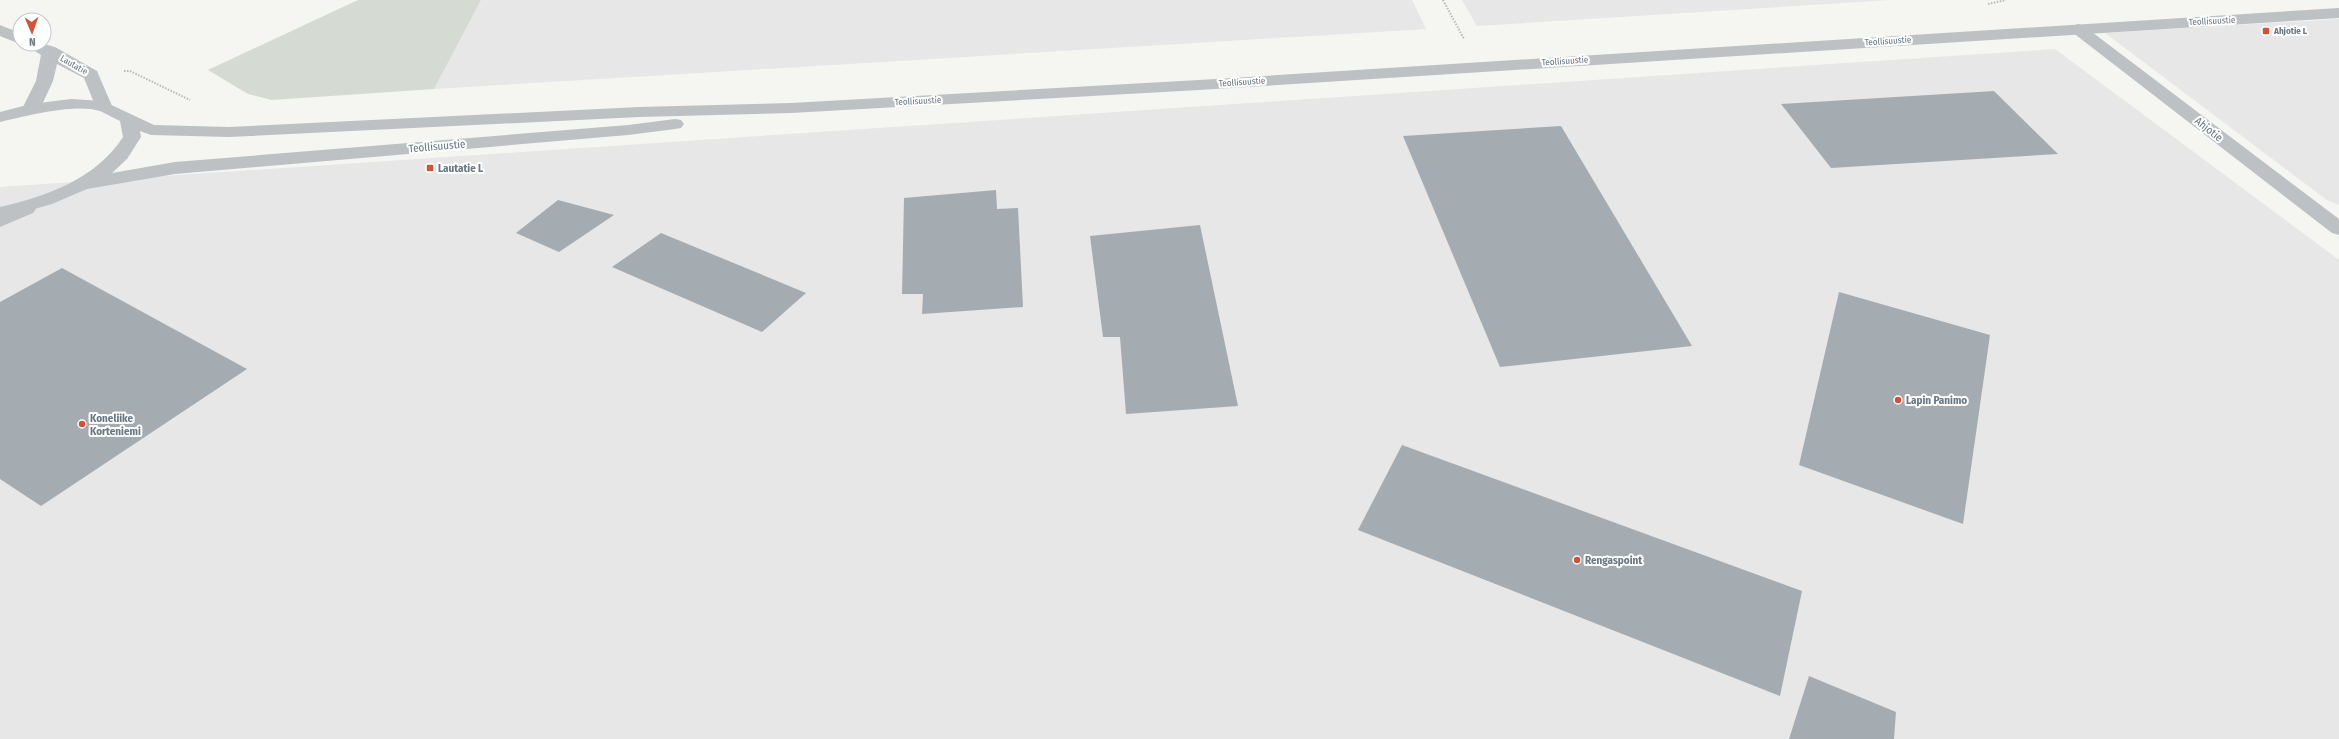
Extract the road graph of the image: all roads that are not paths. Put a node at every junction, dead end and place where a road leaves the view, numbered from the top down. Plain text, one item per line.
1 (2339, 13) edge
2 (2078, 29) junction
3 (0, 30) edge
4 (12, 35) edge
5 (49, 52) edge
6 (51, 52) edge
7 (103, 106) junction
8 (31, 108) junction
9 (791, 108) junction
10 (0, 118) edge
11 (128, 119) junction
12 (82, 184) junction
13 (26, 208) junction
14 (0, 213) edge
15 (0, 221) edge
16 (2339, 229) edge

1 - 2 street, Teollisuustie
2 - 9 street, Teollisuustie
2 - 16 street, Ahjotie
3 - 4 street
5 - 8 street, Lautatie
6 - 7 street, Lautatie
7 - 8 street
7 - 11 street, Teollisuustie
8 - 10 street
9 - 11 street, Teollisuustie
9 - 12 street, Teollisuustie
11 - 12 street
12 - 13 street
13 - 14 street
13 - 15 street

